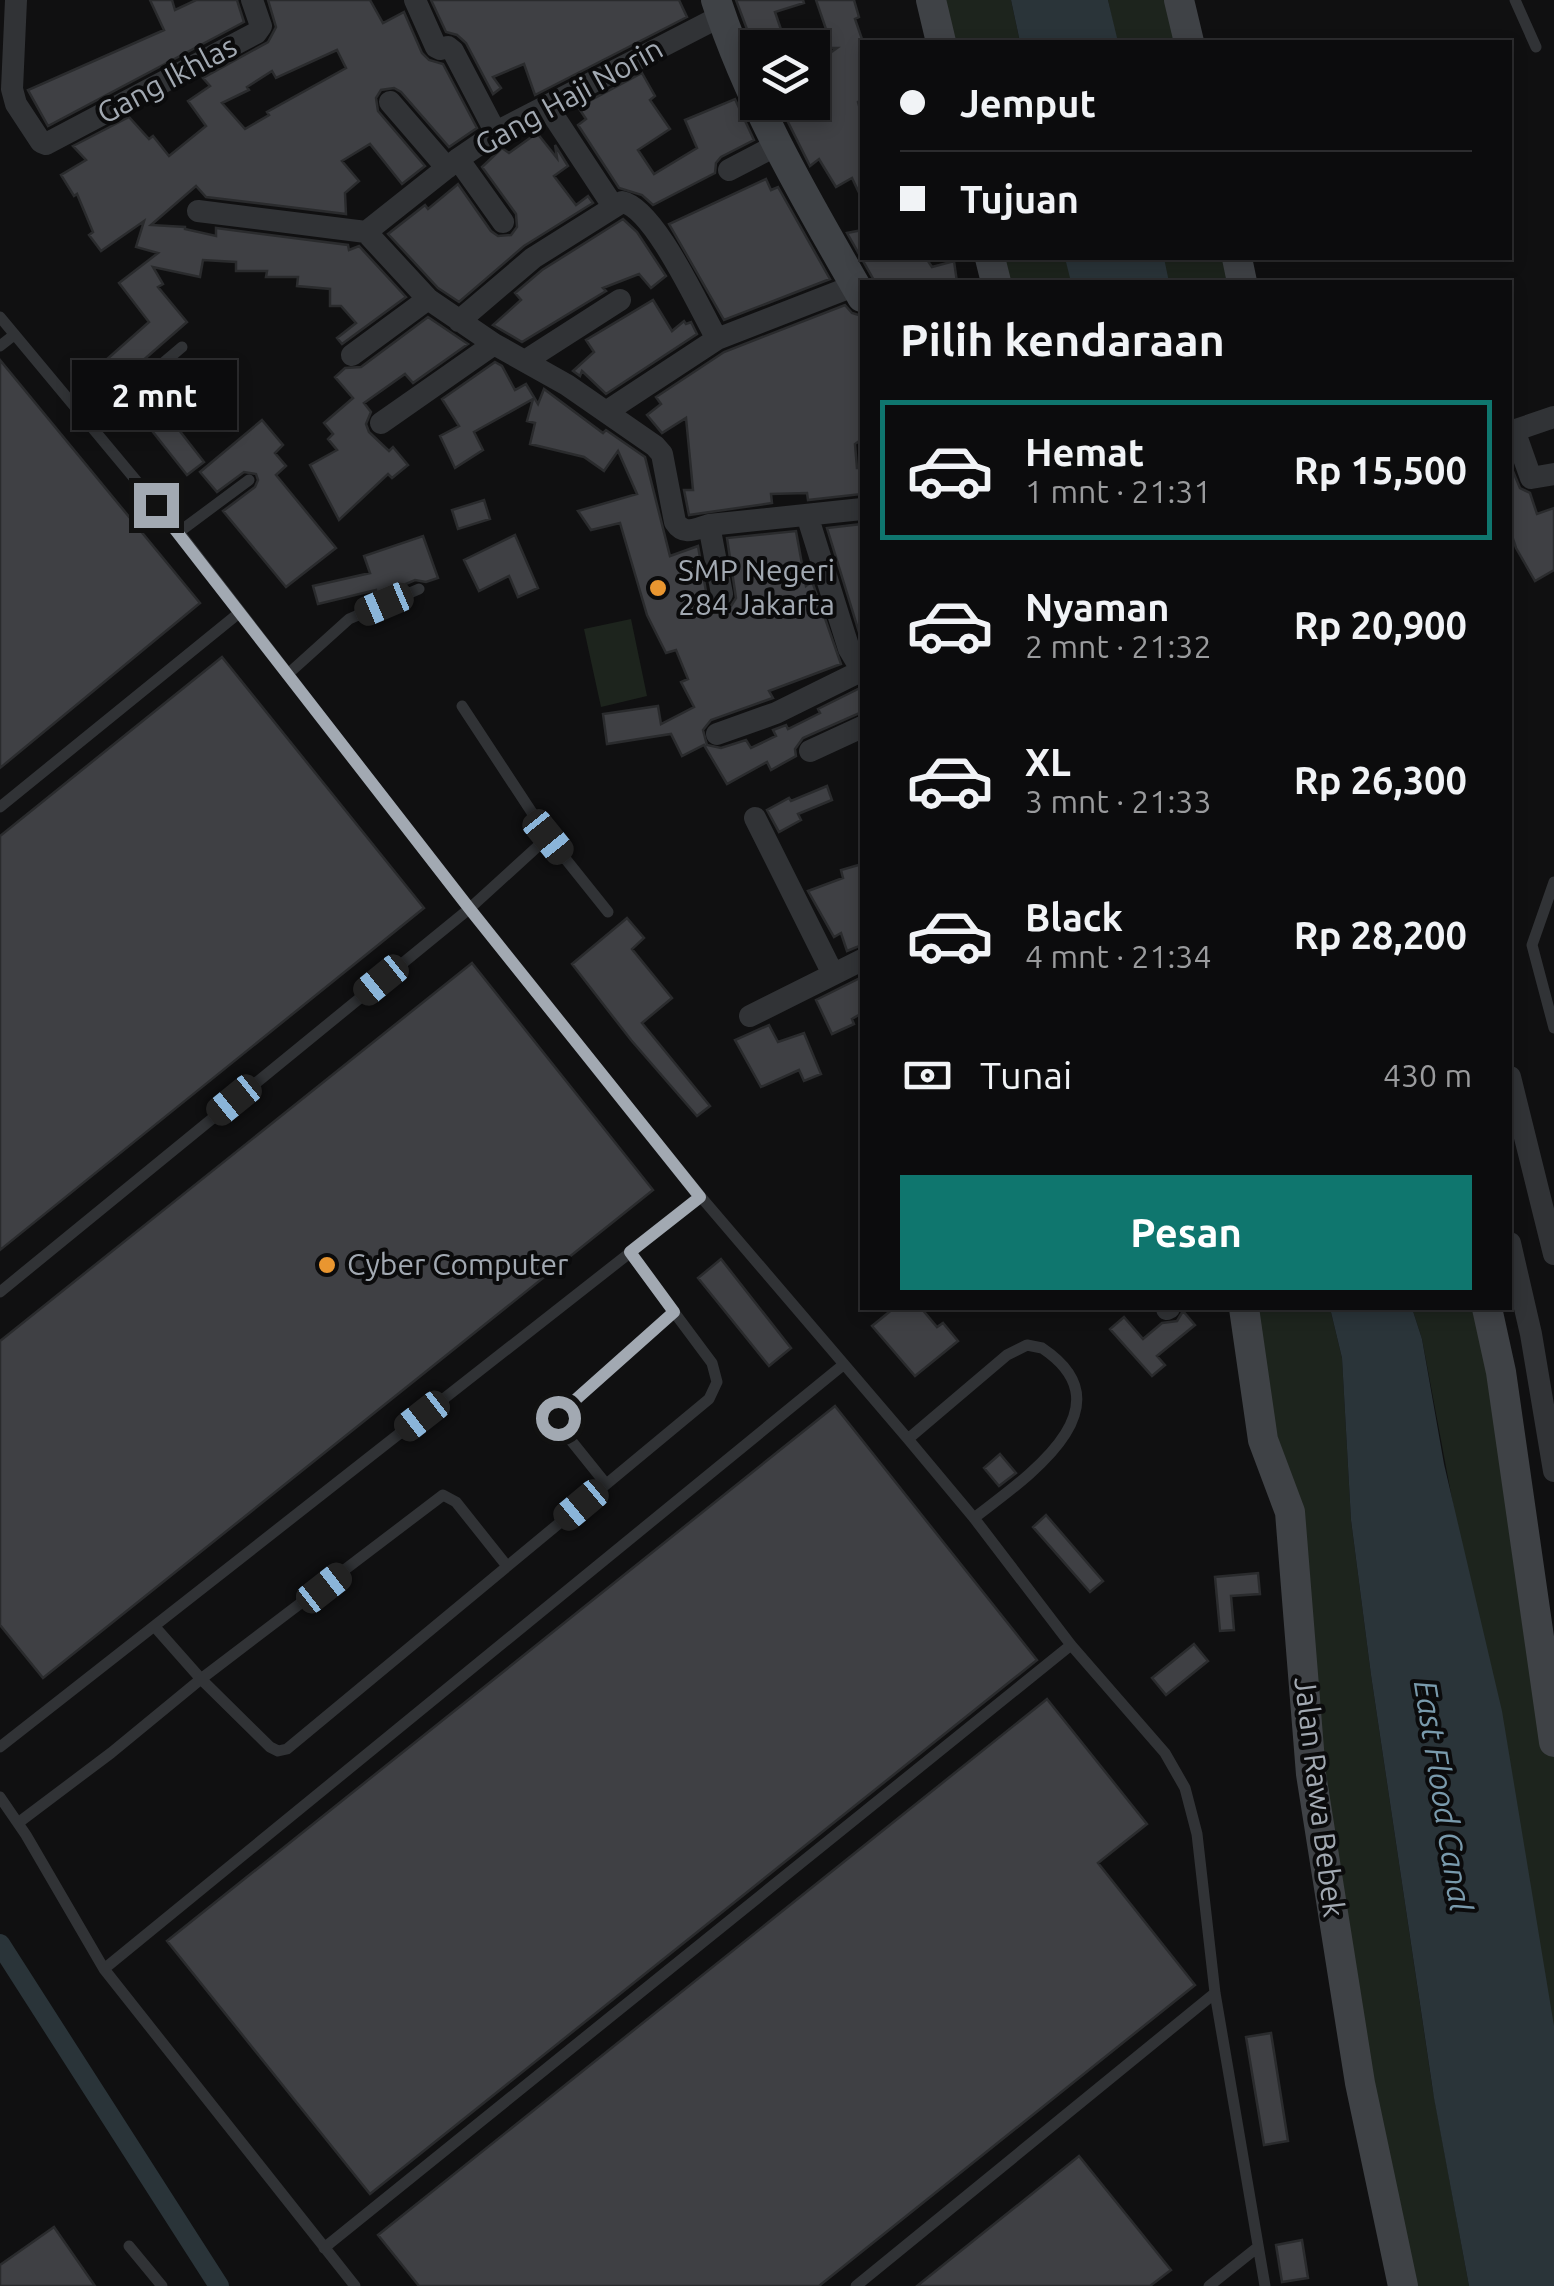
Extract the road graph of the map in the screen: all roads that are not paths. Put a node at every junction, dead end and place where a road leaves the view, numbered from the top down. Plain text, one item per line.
1 (16, 0) edge
2 (252, 0) edge
3 (415, 0) edge
4 (932, 0) edge
5 (1179, 0) edge
6 (1514, 0) edge
7 (719, 8) edge
8 (941, 40) edge
9 (1189, 40) edge
10 (1536, 46) dead end
11 (390, 102) dead end
12 (547, 106) junction
13 (496, 133) junction
14 (777, 144) junction
15 (452, 164) junction
16 (729, 170) dead end
17 (612, 206) junction
18 (198, 211) dead end
19 (502, 222) dead end
20 (366, 232) junction
21 (859, 291) edge
22 (428, 300) junction
23 (620, 300) dead end
24 (0, 317) edge
25 (459, 321) junction
26 (14, 335) junction
27 (717, 339) junction
28 (494, 344) junction
29 (0, 346) edge
30 (182, 347) dead end
31 (352, 355) dead end
32 (525, 361) junction
33 (606, 412) junction
34 (1554, 417) edge
35 (381, 423) dead end
36 (91, 424) junction
37 (1512, 431) edge
38 (1554, 474) edge
39 (249, 480) dead end
40 (860, 508) edge
41 (807, 515) junction
42 (709, 525) junction
43 (178, 532) junction
44 (420, 589) dead end
45 (722, 594) dead end
46 (239, 613) junction
47 (860, 667) edge
48 (860, 672) edge
49 (288, 674) junction
50 (462, 706) dead end
51 (860, 728) edge
52 (717, 734) dead end
53 (810, 751) dead end
54 (0, 807) edge
55 (755, 818) dead end
56 (548, 837) junction
57 (1554, 882) edge
58 (469, 908) junction
59 (608, 912) dead end
60 (860, 961) edge
61 (832, 974) junction
62 (1549, 987) edge
63 (750, 1016) dead end
64 (1554, 1028) edge
65 (1512, 1085) edge
66 (700, 1197) junction
67 (1512, 1251) edge
68 (630, 1252) junction
69 (1554, 1254) edge
70 (0, 1292) edge
71 (1244, 1310) edge
72 (1487, 1310) edge
73 (674, 1312) junction
74 (843, 1366) junction
75 (908, 1439) junction
76 (1554, 1470) edge
77 (606, 1484) junction
78 (974, 1518) junction
79 (507, 1566) junction
80 (154, 1628) junction
81 (1547, 1634) edge
82 (1071, 1645) junction
83 (201, 1679) junction
84 (1554, 1742) edge
85 (0, 1747) edge
86 (0, 1797) edge
87 (18, 1823) junction
88 (104, 1969) junction
89 (1215, 1993) junction
90 (129, 2246) dead end
91 (1258, 2247) junction
92 (324, 2248) junction
93 (162, 2286) edge
94 (355, 2286) edge
95 (856, 2286) edge
96 (1209, 2286) edge
97 (1265, 2286) edge
98 (1403, 2286) edge

1 - 2 street, Gang Ikhlas
3 - 13 street
4 - 8 street
5 - 9 street
6 - 10 lane
7 - 12 street, Gang Haji Norin
7 - 14 street
11 - 15 street
12 - 13 street, Gang Haji Norin
12 - 17 street
13 - 15 street, Gang Haji Norin
14 - 16 street
14 - 21 street
15 - 19 street
15 - 20 street, Gang Haji Norin
17 - 25 street
17 - 27 street
18 - 20 street
20 - 22 street
21 - 27 street
22 - 25 street
22 - 31 street
23 - 32 street
24 - 26 lane
25 - 28 street
26 - 29 lane
26 - 36 lane
27 - 33 street
28 - 32 street
28 - 35 street
30 - 36 lane
32 - 33 street
33 - 42 street
34 - 37 street
36 - 43 lane
37 - 38 street
39 - 43 lane
40 - 41 street
41 - 42 street
41 - 47 street
42 - 45 street
43 - 46 lane
44 - 49 lane
46 - 49 lane
46 - 54 lane
48 - 52 street
49 - 58 lane
50 - 56 lane
51 - 53 street
55 - 61 street
56 - 58 lane
56 - 59 lane
57 - 62 lane
58 - 66 lane
58 - 70 lane
60 - 61 street
61 - 63 street
62 - 64 lane
65 - 69 street
66 - 68 lane
66 - 74 lane
67 - 76 street
68 - 73 lane
68 - 80 lane
71 - 98 street, Jalan Rawa Bebek
72 - 81 street
73 - 77 lane
73 - 77 lane
74 - 75 lane
74 - 88 lane
75 - 78 lane
75 - 78 lane
77 - 79 lane
78 - 82 lane
79 - 83 lane
79 - 83 lane
80 - 83 lane
80 - 85 lane
81 - 84 street
82 - 89 lane
82 - 92 lane
83 - 87 lane
86 - 87 lane
87 - 88 lane
88 - 92 lane
89 - 91 lane
89 - 95 lane
90 - 93 lane
91 - 96 lane
91 - 97 lane
92 - 94 lane

